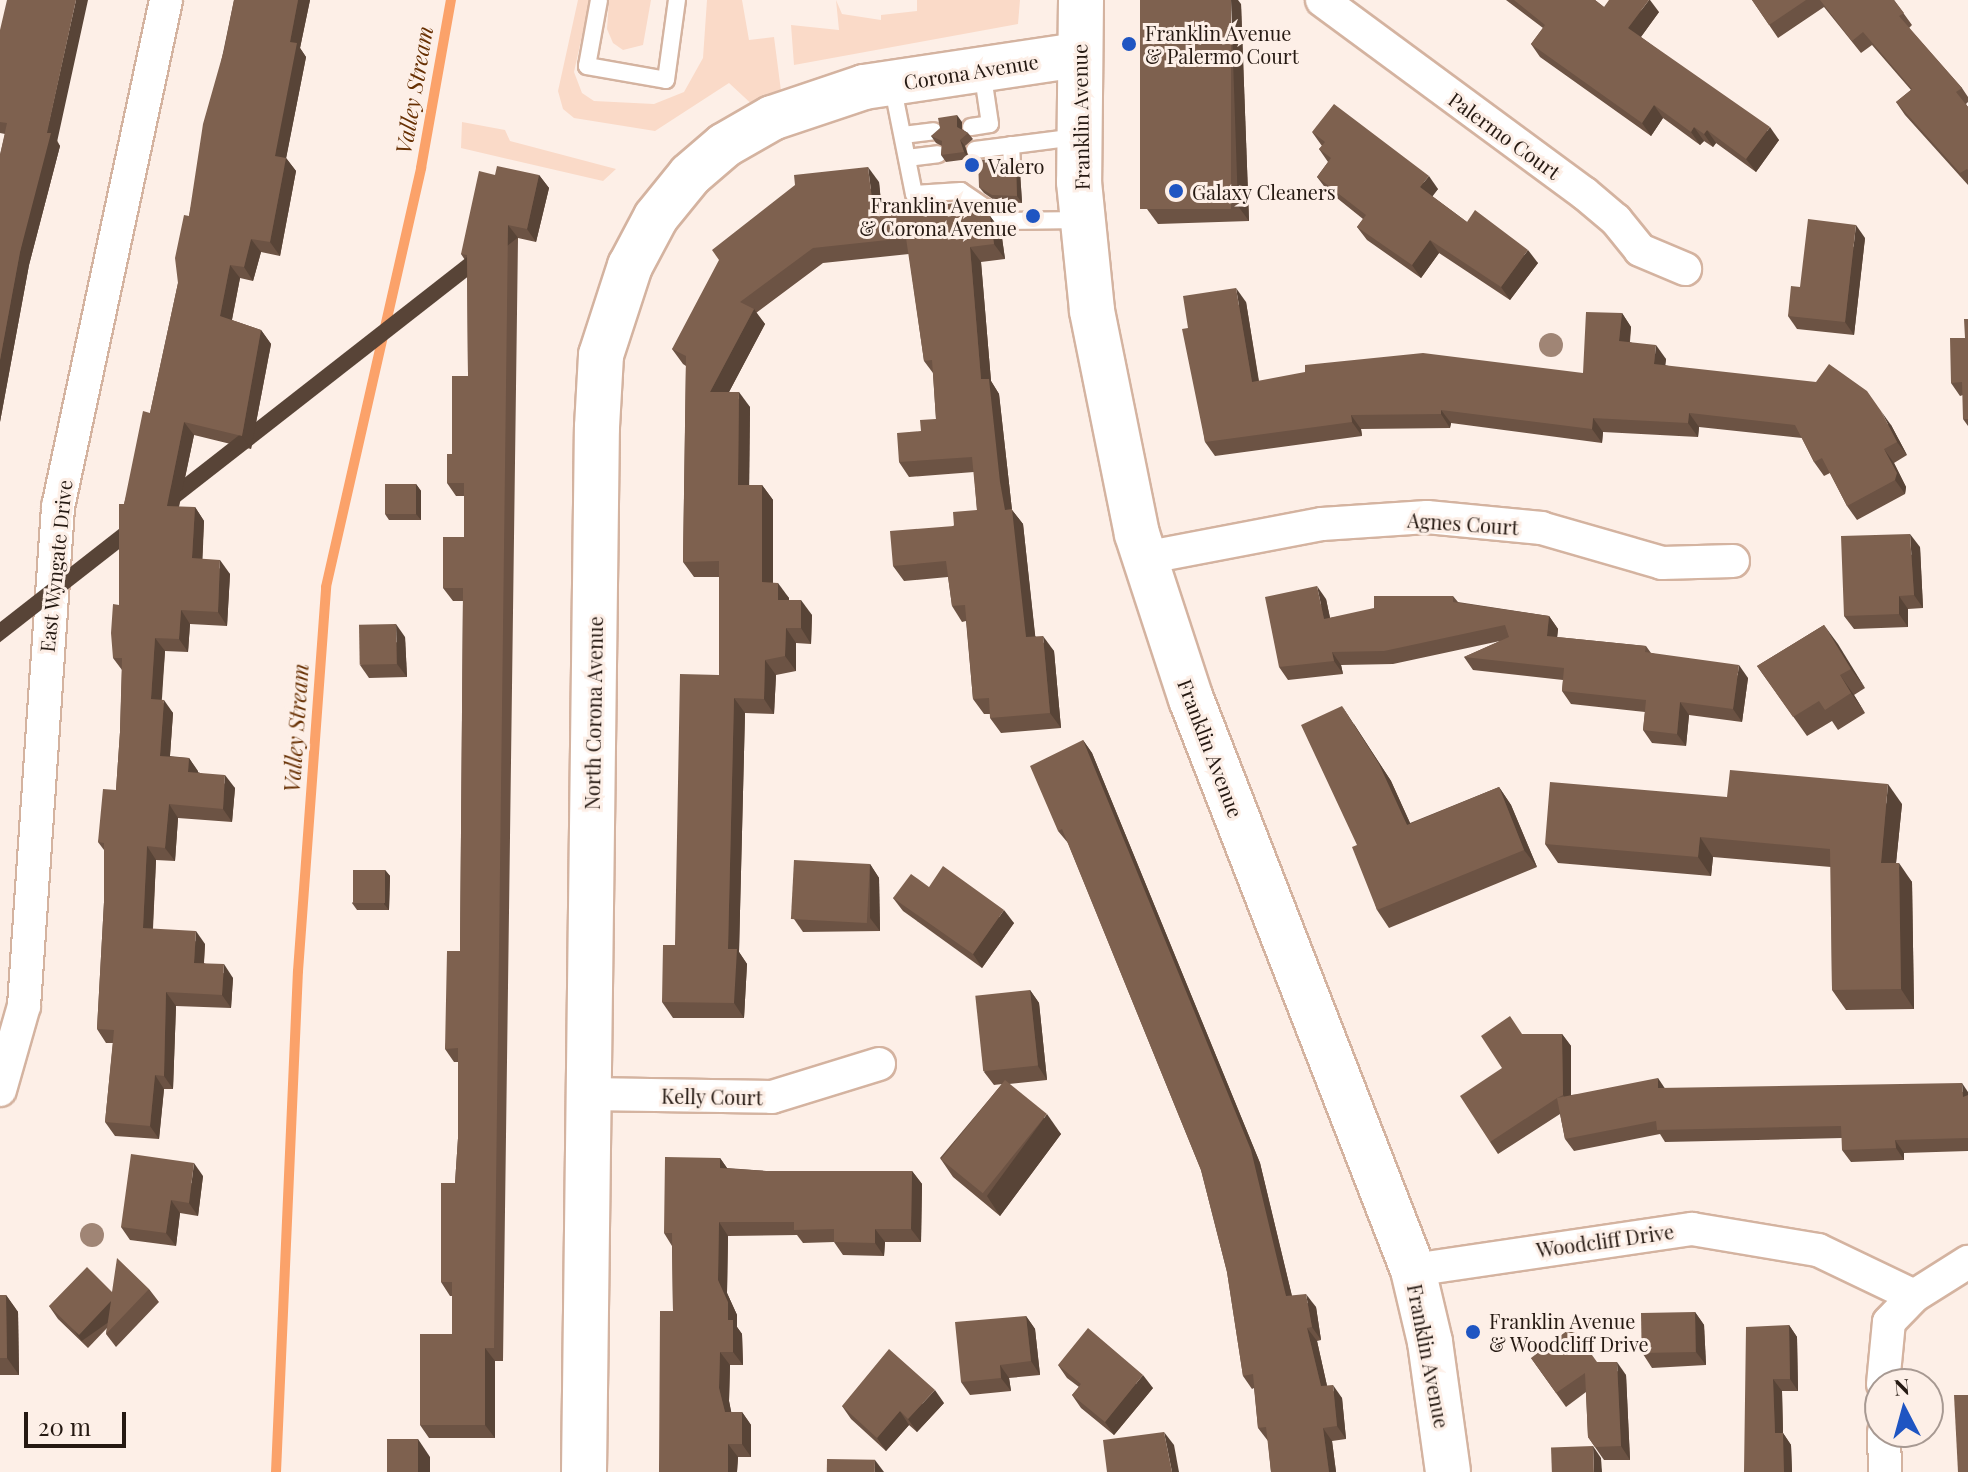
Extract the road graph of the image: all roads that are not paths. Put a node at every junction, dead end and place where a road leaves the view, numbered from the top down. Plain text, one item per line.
1 (166, 0) edge
2 (599, 0) edge
3 (677, 0) edge
4 (1081, 0) edge
5 (1322, 0) edge
6 (1078, 55) junction
7 (982, 69) junction
8 (878, 85) junction
9 (990, 124) junction
10 (971, 127) dead end
11 (934, 131) edge
12 (903, 135) junction
13 (1079, 137) junction
14 (1011, 145) junction
15 (993, 148) junction
16 (975, 150) dead end
17 (938, 154) edge
18 (907, 158) junction
19 (1012, 165) edge
20 (1012, 202) edge
21 (1013, 220) junction
22 (1083, 220) junction
23 (1685, 269) dead end
24 (1144, 558) junction
25 (1733, 561) dead end
26 (879, 1064) dead end
27 (0, 1090) edge
28 (589, 1094) junction
29 (1968, 1262) edge
30 (1413, 1270) junction
31 (1914, 1296) junction
32 (1885, 1368) edge
33 (1884, 1448) edge
34 (584, 1472) edge
35 (1448, 1472) edge
36 (1885, 1472) edge

1 - 27 street, East Wyngate Drive
2 - 3 lane
4 - 6 main road, Franklin Avenue
5 - 23 street, Palermo Court
6 - 7 main road, Corona Avenue
6 - 13 main road, Franklin Avenue
7 - 8 main road, Corona Avenue
7 - 9 lane
8 - 12 lane
8 - 28 main road, North Corona Avenue
9 - 10 lane
9 - 15 lane
11 - 12 lane
12 - 18 lane
13 - 14 lane
13 - 22 main road, Franklin Avenue
14 - 15 lane
14 - 19 lane
15 - 16 lane
17 - 18 lane
18 - 21 lane
20 - 21 lane
21 - 22 lane
22 - 24 main road, Franklin Avenue
24 - 25 street, Agnes Court
24 - 30 main road, Franklin Avenue
26 - 28 street, Kelly Court
28 - 34 main road, North Corona Avenue
29 - 31 street
30 - 31 street, Woodcliff Drive
30 - 35 main road, Franklin Avenue
31 - 32 street
33 - 36 street

